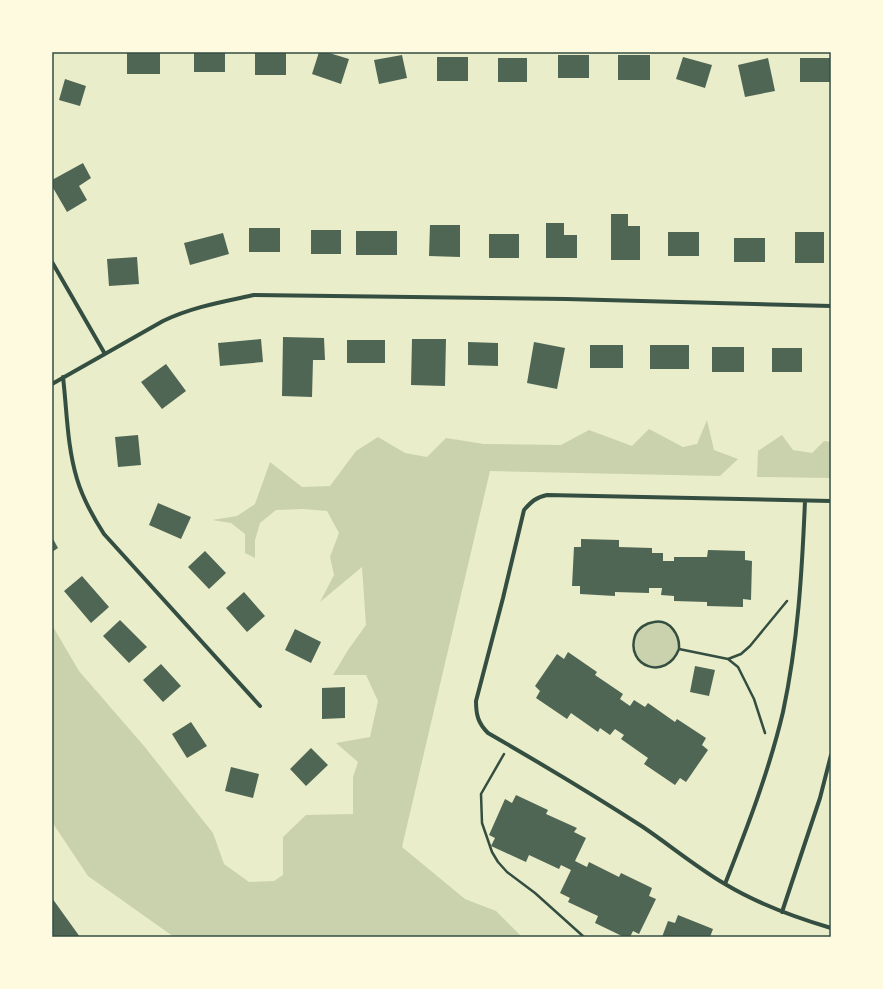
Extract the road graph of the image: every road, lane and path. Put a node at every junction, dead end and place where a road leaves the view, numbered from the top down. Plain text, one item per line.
1 (52, 262) edge
2 (831, 306) edge
3 (105, 354) junction
4 (63, 378) junction
5 (52, 384) edge
6 (805, 501) junction
7 (831, 501) edge
8 (789, 599) dead end
9 (679, 649) junction
10 (728, 659) junction
11 (260, 706) dead end
12 (509, 745) junction
13 (772, 752) junction
14 (831, 755) edge
15 (725, 884) junction
16 (782, 912) junction
17 (831, 928) edge
18 (584, 937) edge

1 - 3 street
2 - 3 street
3 - 4 street
4 - 5 street
4 - 11 street
6 - 7 street
6 - 12 street
6 - 13 street
8 - 10 path
9 - 9 path
9 - 10 path
10 - 13 path
12 - 15 street
12 - 18 path
13 - 15 street
14 - 16 street
15 - 16 street
16 - 17 street

